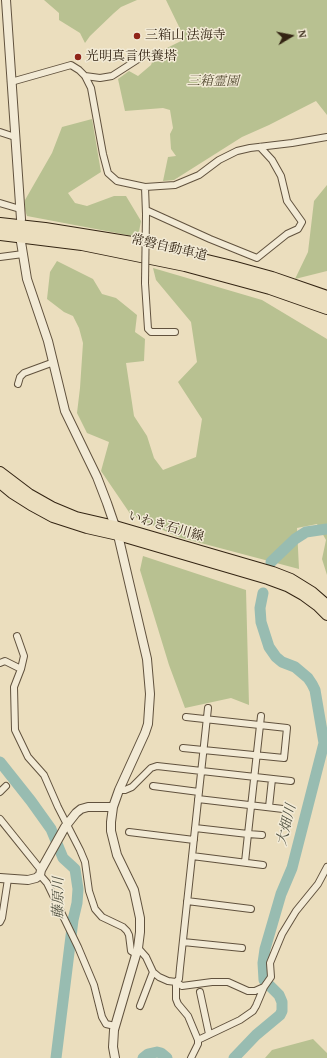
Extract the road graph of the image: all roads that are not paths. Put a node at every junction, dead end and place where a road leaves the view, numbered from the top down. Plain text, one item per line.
1 (6, 0) edge
2 (143, 56) dead end
3 (85, 76) junction
4 (11, 82) junction
5 (0, 132) edge
6 (15, 137) junction
7 (327, 137) edge
8 (260, 147) junction
9 (145, 187) junction
10 (0, 203) edge
11 (20, 209) junction
12 (146, 213) junction
13 (21, 219) dead end
14 (0, 224) edge
15 (0, 234) edge
16 (21, 242) dead end
17 (22, 254) junction
18 (0, 257) edge
19 (230, 276) junction
20 (327, 297) edge
21 (327, 308) edge
22 (327, 314) edge
23 (175, 332) dead end
24 (54, 362) junction
25 (18, 384) dead end
26 (0, 472) edge
27 (0, 483) edge
28 (116, 531) junction
29 (327, 605) edge
30 (327, 615) edge
31 (17, 636) dead end
32 (0, 663) edge
33 (21, 669) junction
34 (208, 708) dead end
35 (261, 716) dead end
36 (186, 717) dead end
37 (207, 719) junction
38 (260, 725) junction
39 (183, 748) dead end
40 (204, 749) junction
41 (256, 755) junction
42 (201, 771) junction
43 (254, 777) junction
44 (272, 779) junction
45 (291, 781) dead end
46 (6, 786) dead end
47 (153, 786) dead end
48 (119, 790) junction
49 (0, 792) edge
50 (199, 792) junction
51 (198, 799) junction
52 (251, 805) junction
53 (113, 807) junction
54 (269, 807) junction
55 (283, 809) dead end
56 (0, 819) edge
57 (66, 826) junction
58 (195, 828) junction
59 (129, 832) dead end
60 (248, 834) junction
61 (262, 835) dead end
62 (194, 840) junction
63 (192, 856) junction
64 (245, 862) junction
65 (263, 864) dead end
66 (327, 867) edge
67 (40, 873) junction
68 (4, 879) edge
69 (187, 902) junction
70 (251, 908) dead end
71 (0, 922) edge
72 (183, 942) junction
73 (242, 948) dead end
74 (137, 951) junction
75 (153, 972) junction
76 (176, 982) junction
77 (264, 986) junction
78 (200, 992) dead end
79 (140, 1006) dead end
80 (115, 1026) junction
81 (209, 1034) junction
82 (198, 1040) junction
83 (115, 1058) edge
84 (191, 1058) edge

1 - 4 street
2 - 3 street
3 - 4 street
3 - 9 street
4 - 6 street
5 - 6 street
6 - 11 street
7 - 8 street
8 - 9 street
8 - 12 street
9 - 12 street
10 - 11 street
11 - 13 street
12 - 23 street, bridge
14 - 20 highway, 常磐自動車道
15 - 19 highway, 常磐自動車道
16 - 17 street
17 - 18 street
17 - 24 street
19 - 21 highway, 常磐自動車道
19 - 22 highway
24 - 25 street
24 - 28 street
26 - 28 main road, いわき石川線
27 - 28 main road, いわき石川線
28 - 29 main road, いわき石川線
28 - 30 main road, いわき石川線
28 - 48 street
31 - 33 street
32 - 33 street
33 - 57 street
34 - 37 street
35 - 38 street
36 - 37 street
37 - 38 street
37 - 40 street
38 - 41 street
38 - 41 street
39 - 40 street
40 - 41 street
40 - 42 street
41 - 43 street
42 - 43 street
42 - 48 street
42 - 50 street
43 - 44 street
43 - 52 street
44 - 45 street
44 - 54 street
46 - 49 street
47 - 50 street
48 - 53 street
50 - 51 street
51 - 52 street
51 - 58 street
52 - 54 street
52 - 60 street
53 - 57 street
53 - 74 street
54 - 55 street
56 - 67 street
57 - 67 street
57 - 74 street
58 - 60 street
58 - 62 street
59 - 62 street
60 - 61 street
60 - 64 street
62 - 63 street
63 - 64 street
63 - 69 street
64 - 65 street
66 - 77 street
67 - 68 street
67 - 80 street
68 - 71 street
69 - 70 street
69 - 72 street
72 - 73 street
72 - 76 street
74 - 75 street
74 - 80 street
75 - 76 street
75 - 79 street
76 - 77 street
76 - 82 street
77 - 81 street
78 - 81 street
80 - 83 street
81 - 82 street
82 - 84 street

